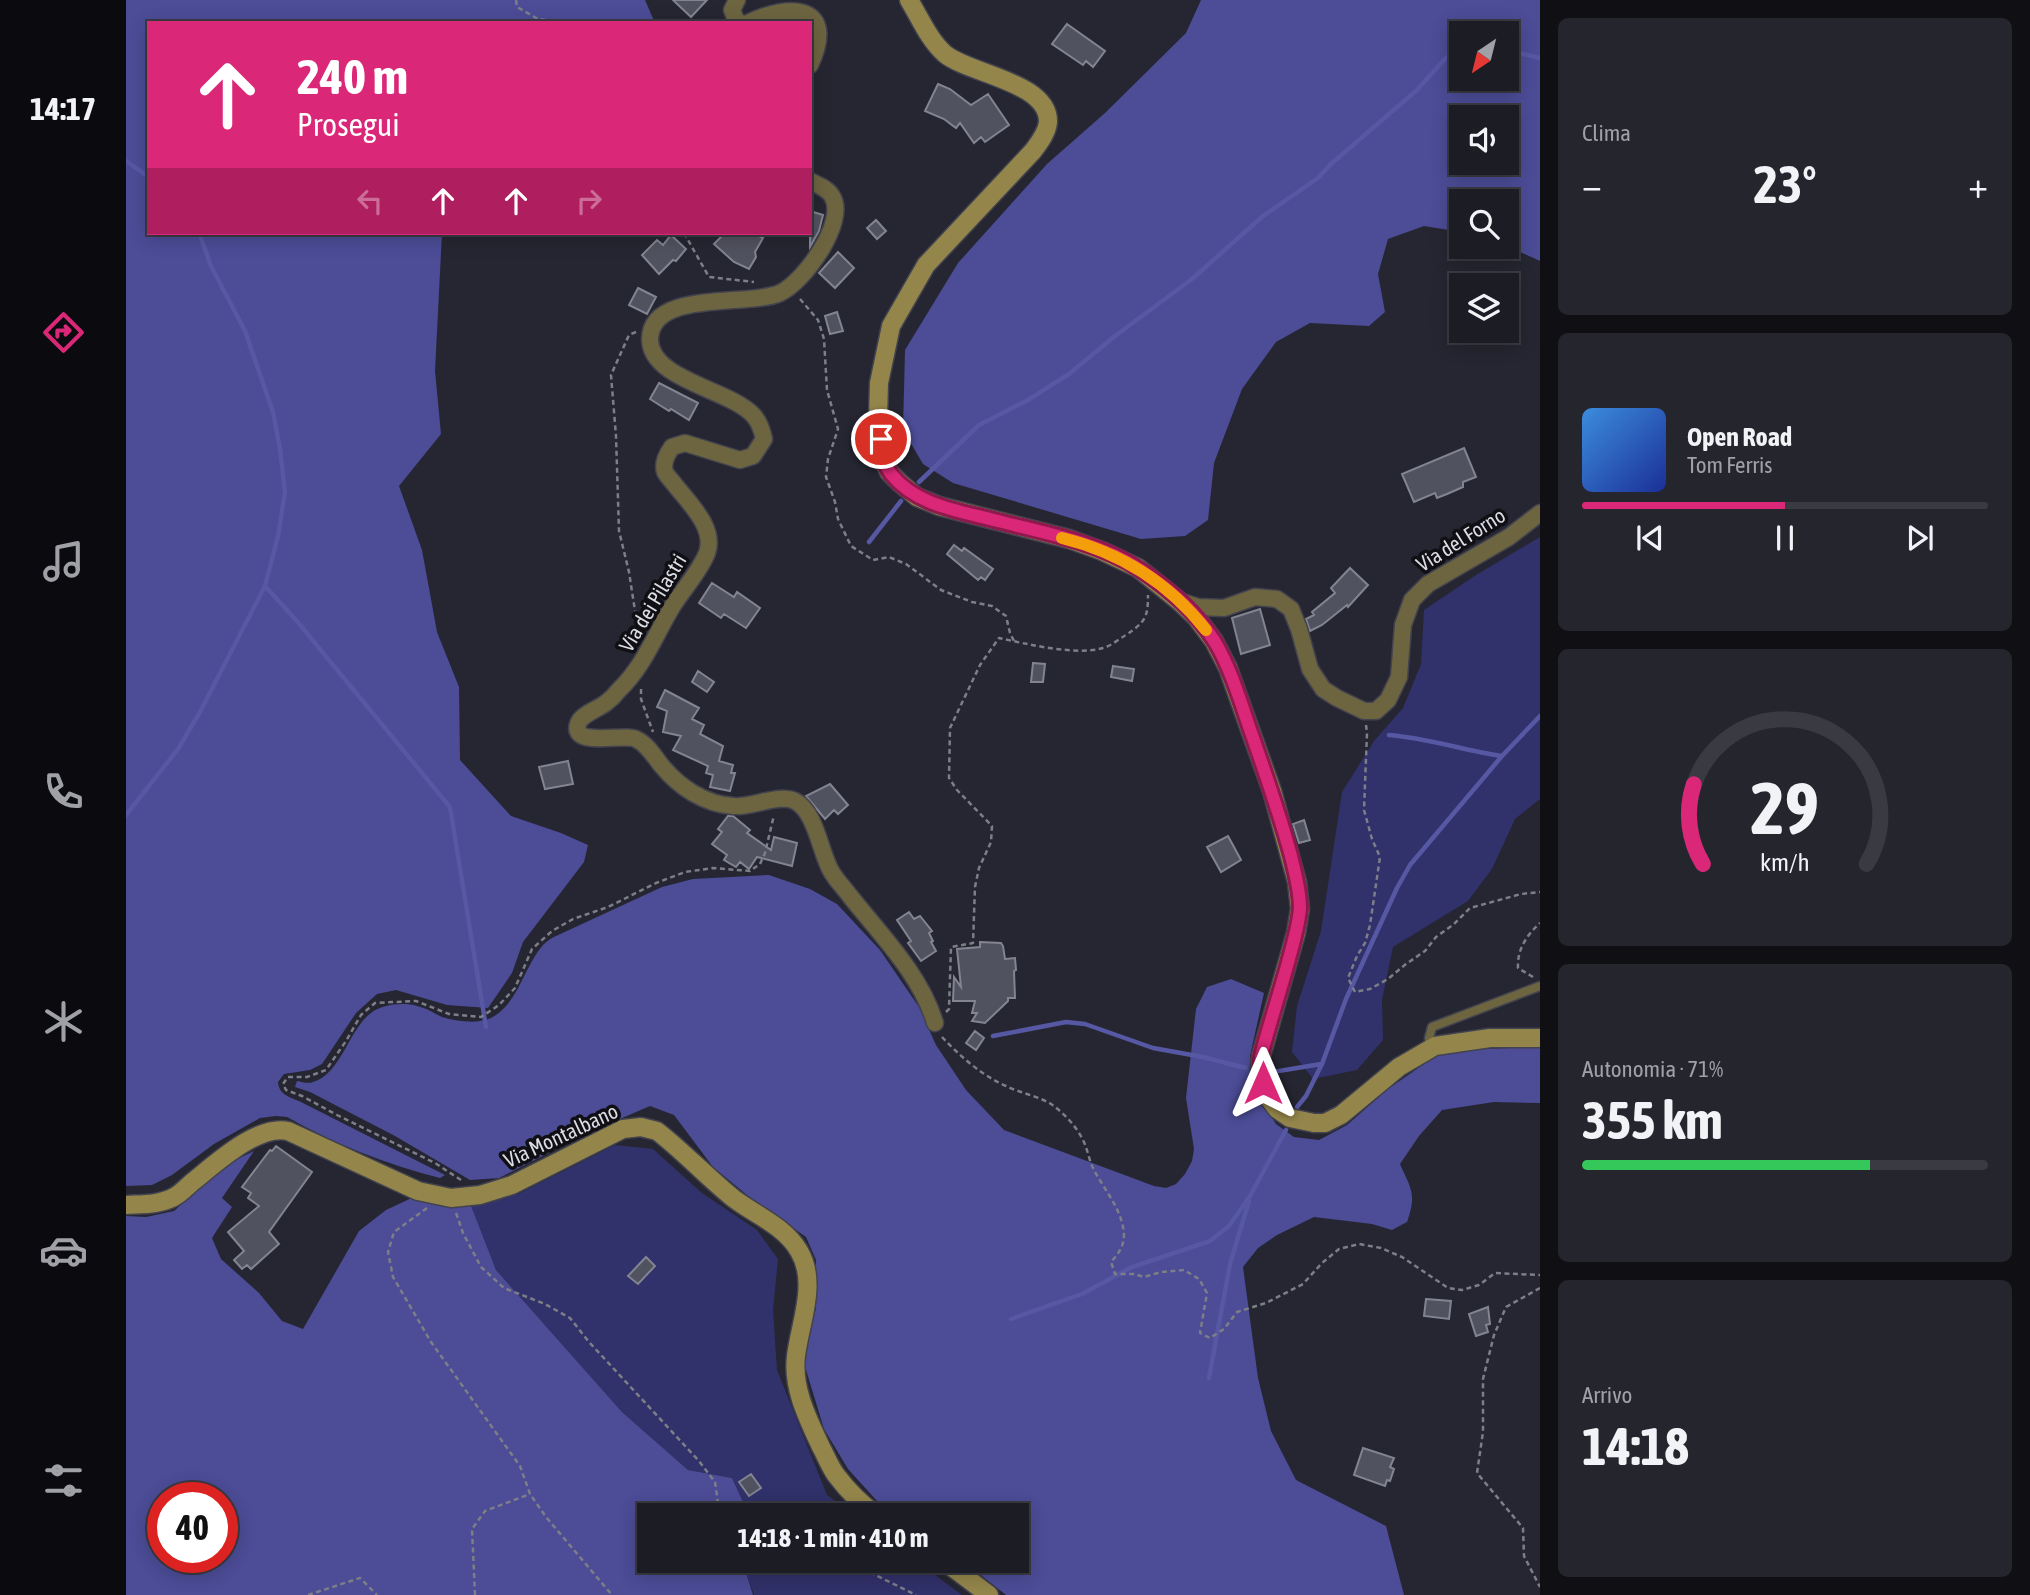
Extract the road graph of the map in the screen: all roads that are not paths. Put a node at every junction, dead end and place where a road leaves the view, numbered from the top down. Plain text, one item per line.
1 (737, 0) edge
2 (909, 0) edge
3 (738, 21) edge
4 (754, 21) edge
5 (812, 61) edge
6 (812, 182) edge
7 (1540, 513) edge
8 (1179, 601) junction
9 (1540, 983) edge
10 (935, 1023) road end
11 (1540, 1038) edge
12 (1435, 1046) junction
13 (126, 1205) edge
14 (863, 1503) edge
15 (960, 1573) edge
16 (989, 1595) edge

1 - 3 street
2 - 8 street
4 - 5 street
6 - 10 street, Via dei Pilastri
7 - 8 street, Via del Forno
8 - 12 street
9 - 12 lane
11 - 12 street
13 - 14 street, Via Montalbano
15 - 16 street

